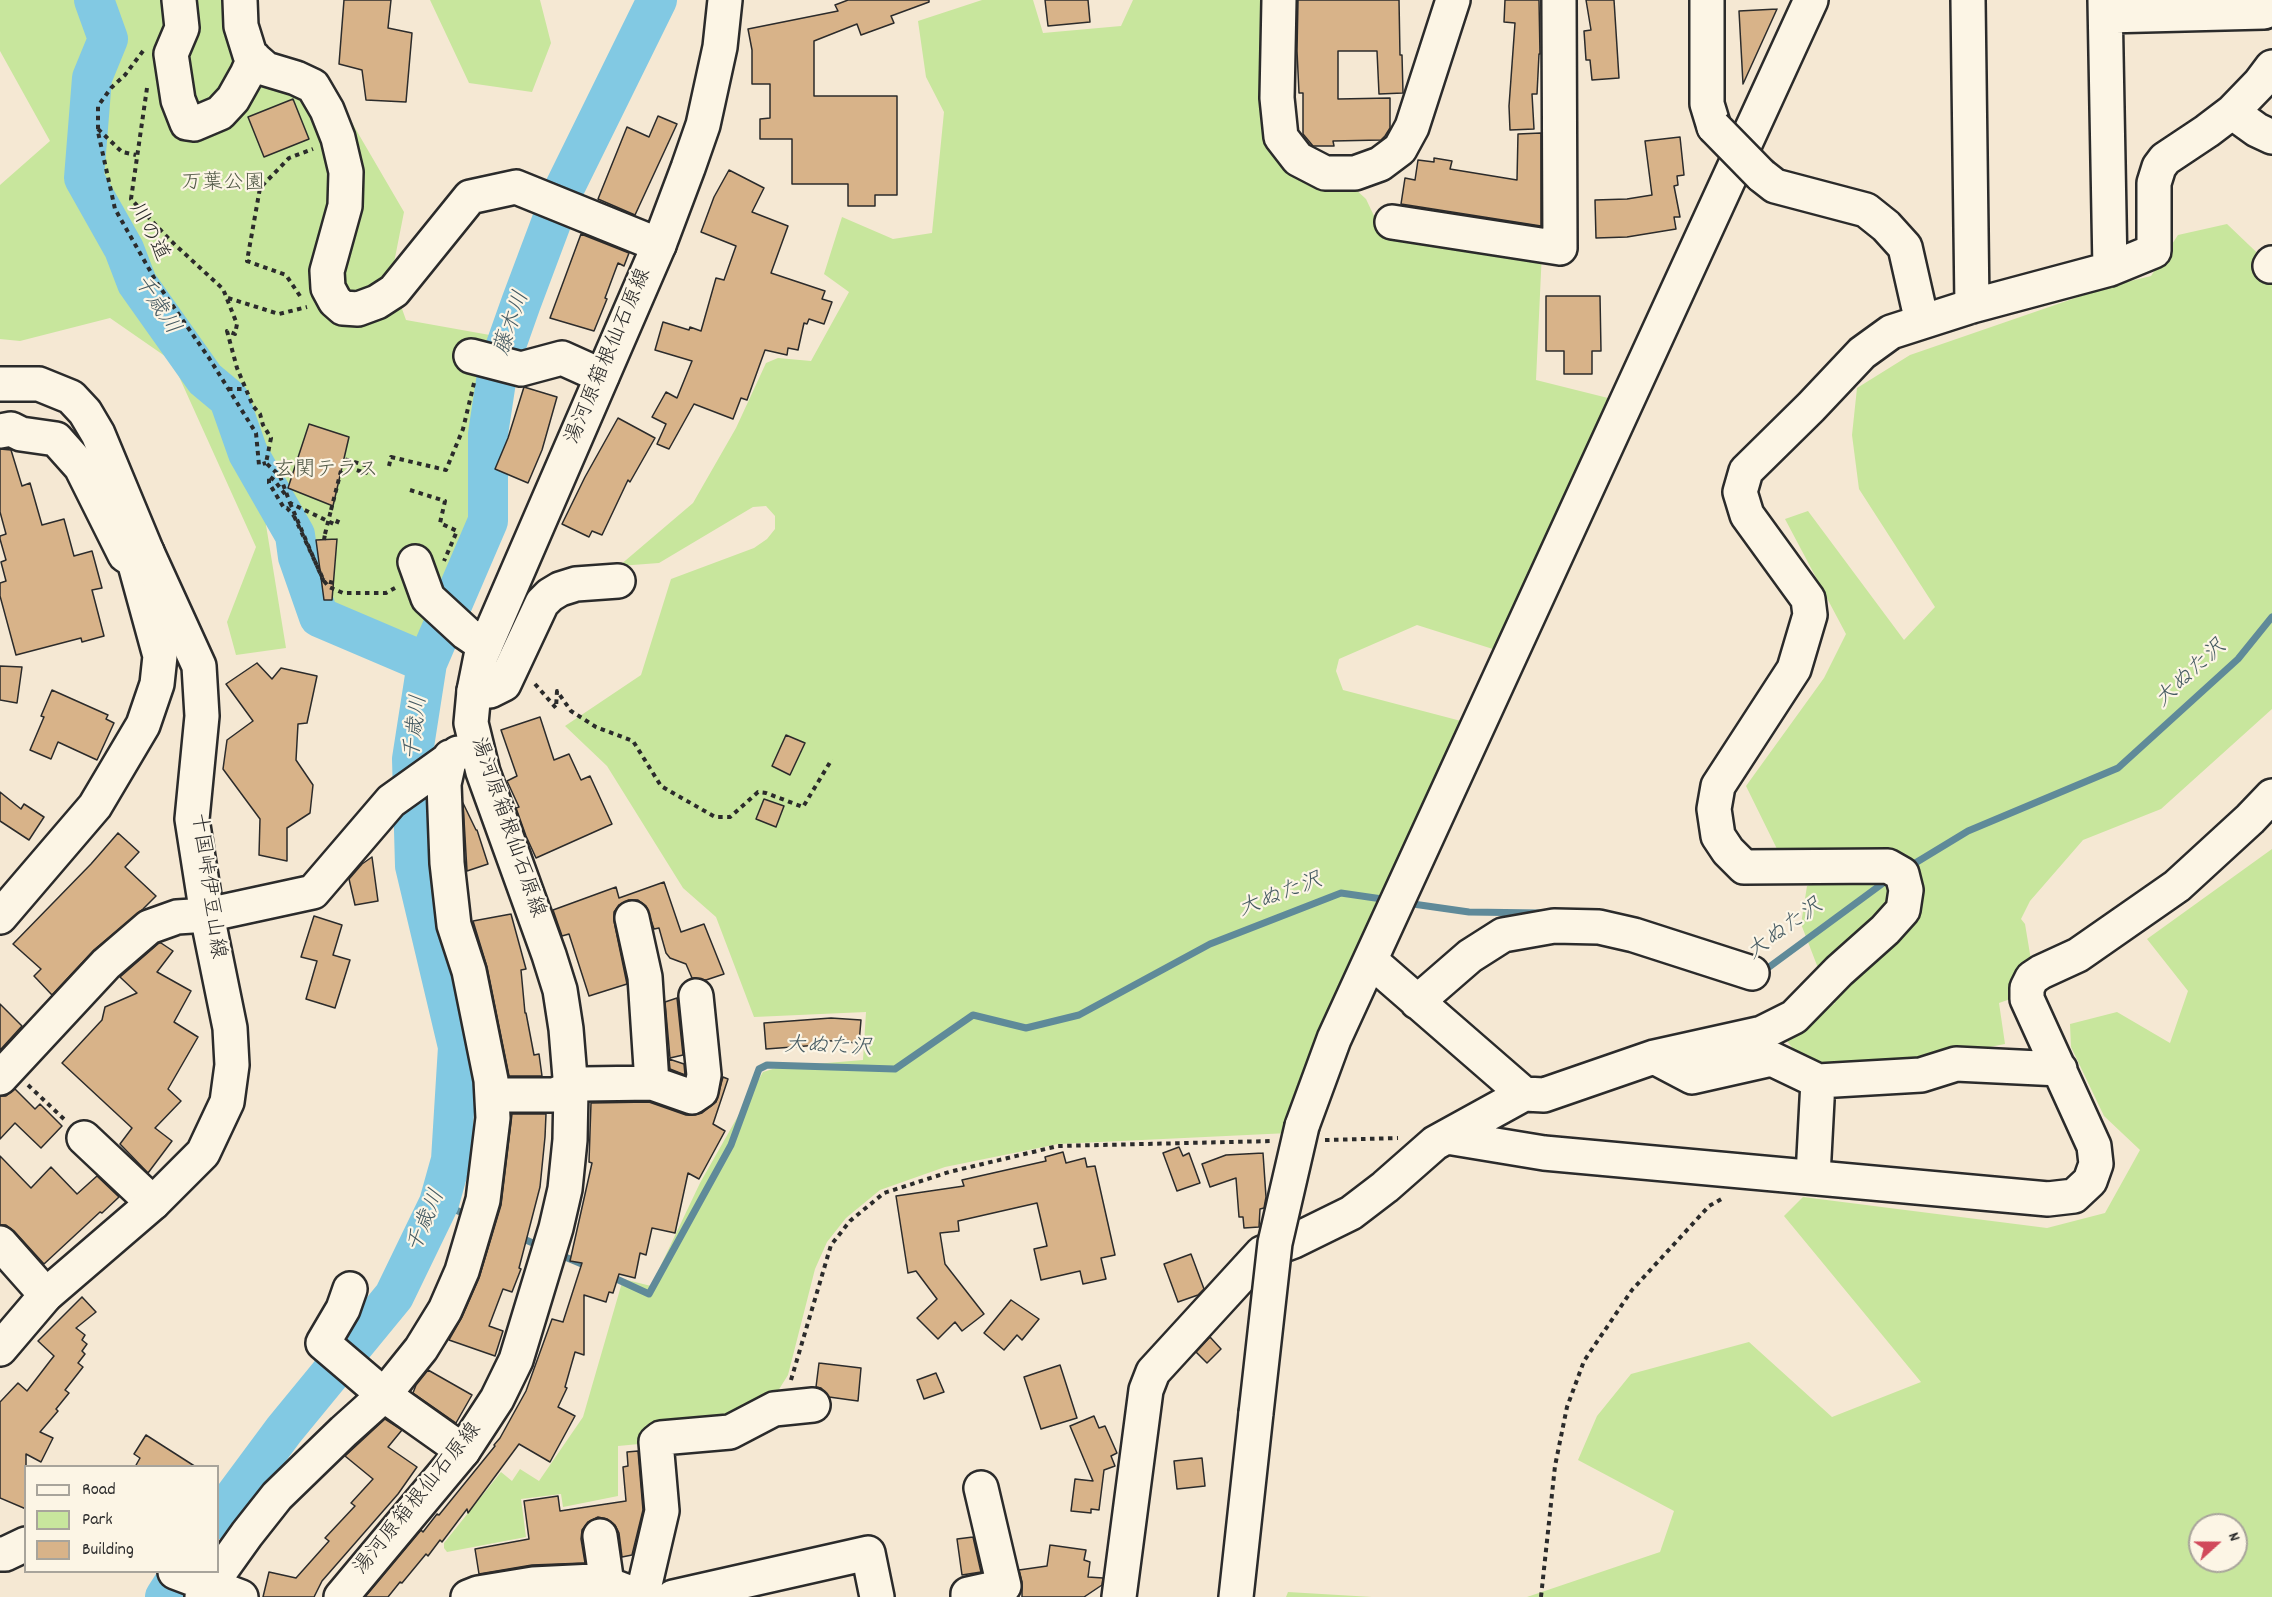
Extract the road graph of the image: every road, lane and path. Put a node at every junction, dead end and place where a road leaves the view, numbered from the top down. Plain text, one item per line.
1 (179, 0) edge
2 (240, 0) edge
3 (725, 0) edge
4 (1279, 0) edge
5 (1453, 0) edge
6 (1559, 0) edge
7 (1707, 0) edge
8 (1811, 0) edge
9 (1968, 0) edge
10 (2271, 0) edge
11 (2106, 8) edge
12 (147, 45) dead end
13 (254, 58) junction
14 (2272, 67) edge
15 (153, 80) dead end
16 (2232, 111) junction
17 (98, 128) junction
18 (2272, 137) edge
19 (338, 138) junction
20 (136, 155) junction
21 (1392, 222) dead end
22 (659, 245) junction
23 (2110, 270) junction
24 (228, 298) junction
25 (1972, 306) junction
26 (1922, 322) junction
27 (476, 358) joint
28 (602, 376) junction
29 (0, 384) edge
30 (227, 389) junction
31 (244, 389) junction
32 (0, 431) edge
33 (266, 463) junction
34 (389, 466) dead end
35 (353, 469) dead end
36 (410, 490) dead end
37 (290, 502) junction
38 (294, 516) junction
39 (340, 516) dead end
40 (324, 540) dead end
41 (447, 554) dead end
42 (140, 557) junction
43 (415, 562) dead end
44 (323, 580) junction
45 (618, 581) dead end
46 (337, 584) dead end
47 (386, 592) dead end
48 (475, 639) junction
49 (528, 676) dead end
50 (474, 692) junction
51 (455, 756) junction
52 (832, 759) dead end
53 (2272, 796) edge
54 (207, 915) junction
55 (0, 917) edge
56 (632, 918) dead end
57 (1371, 961) junction
58 (1752, 973) dead end
59 (696, 996) dead end
60 (1417, 1002) junction
61 (1654, 1057) junction
62 (2060, 1069) junction
63 (5, 1073) edge
64 (1818, 1081) junction
65 (652, 1083) junction
66 (571, 1090) junction
67 (1524, 1094) junction
68 (492, 1095) junction
69 (1299, 1136) junction
70 (1447, 1137) junction
71 (84, 1138) joint
72 (1813, 1176) junction
73 (1729, 1195) dead end
74 (153, 1203) junction
75 (0, 1243) edge
76 (350, 1289) dead end
77 (46, 1295) junction
78 (0, 1349) edge
79 (380, 1391) junction
80 (813, 1406) dead end
81 (774, 1409) junction
82 (463, 1451) junction
83 (981, 1488) dead end
84 (600, 1536) dead end
85 (24, 1545) edge
86 (0, 1554) edge
87 (219, 1561) edge
88 (198, 1584) edge
89 (607, 1584) junction
90 (242, 1597) edge
91 (341, 1597) edge
92 (468, 1597) edge
93 (642, 1597) edge
94 (673, 1597) edge
95 (877, 1597) edge
96 (968, 1597) edge
97 (1119, 1597) edge
98 (1236, 1597) edge
99 (1541, 1597) edge

1 - 13 street
2 - 13 street
3 - 22 street, 湯河原箱根仙石原線
4 - 5 street
6 - 21 street
7 - 26 street, bridge
8 - 57 street
9 - 25 street
10 - 11 street
11 - 23 street
12 - 17 path, 川の道
13 - 19 street
14 - 16 street
15 - 20 path
16 - 18 street
16 - 23 street
17 - 20 path
17 - 30 path, 川の道
19 - 22 street
19 - 24 path
20 - 24 path
22 - 28 street, 湯河原箱根仙石原線
23 - 25 street
24 - 31 path
25 - 26 street
26 - 61 street
27 - 28 street
27 - 34 path
28 - 48 street, 湯河原箱根仙石原線
29 - 42 street, 十国峠伊豆山線
30 - 31 path
30 - 33 path, 川の道
31 - 33 path
32 - 42 street
33 - 37 path
35 - 40 path, bridge
36 - 41 path
37 - 38 path
37 - 38 path
37 - 39 path
38 - 44 path, bridge
42 - 54 street, 十国峠伊豆山線
42 - 55 street
43 - 48 street
44 - 46 path
44 - 47 path
45 - 50 street
48 - 50 street, 湯河原箱根仙石原線
49 - 52 path
50 - 51 street, 湯河原箱根仙石原線
51 - 54 street
51 - 66 street, 湯河原箱根仙石原線
51 - 68 street
53 - 62 street
54 - 63 street
54 - 74 street, 十国峠伊豆山線
56 - 65 street
57 - 60 street
57 - 69 street
58 - 60 street
59 - 65 street
60 - 67 street
61 - 64 street
61 - 67 street
62 - 64 street
62 - 72 street
63 - 71 path
64 - 72 street
65 - 66 street
66 - 68 street
66 - 82 street, 湯河原箱根仙石原線
67 - 70 street
68 - 79 street
69 - 70 path
69 - 81 path
69 - 98 street, bridge
70 - 72 street
70 - 97 street
71 - 74 street
73 - 99 path
74 - 77 street, 十国峠伊豆山線
75 - 77 street
76 - 79 street
77 - 78 street, 十国峠伊豆山線
79 - 82 street
79 - 87 street
80 - 81 street
81 - 93 street
82 - 91 street, 湯河原箱根仙石原線
83 - 96 street
84 - 89 street
85 - 86 street
88 - 90 street
89 - 92 street
89 - 93 street
94 - 95 street

